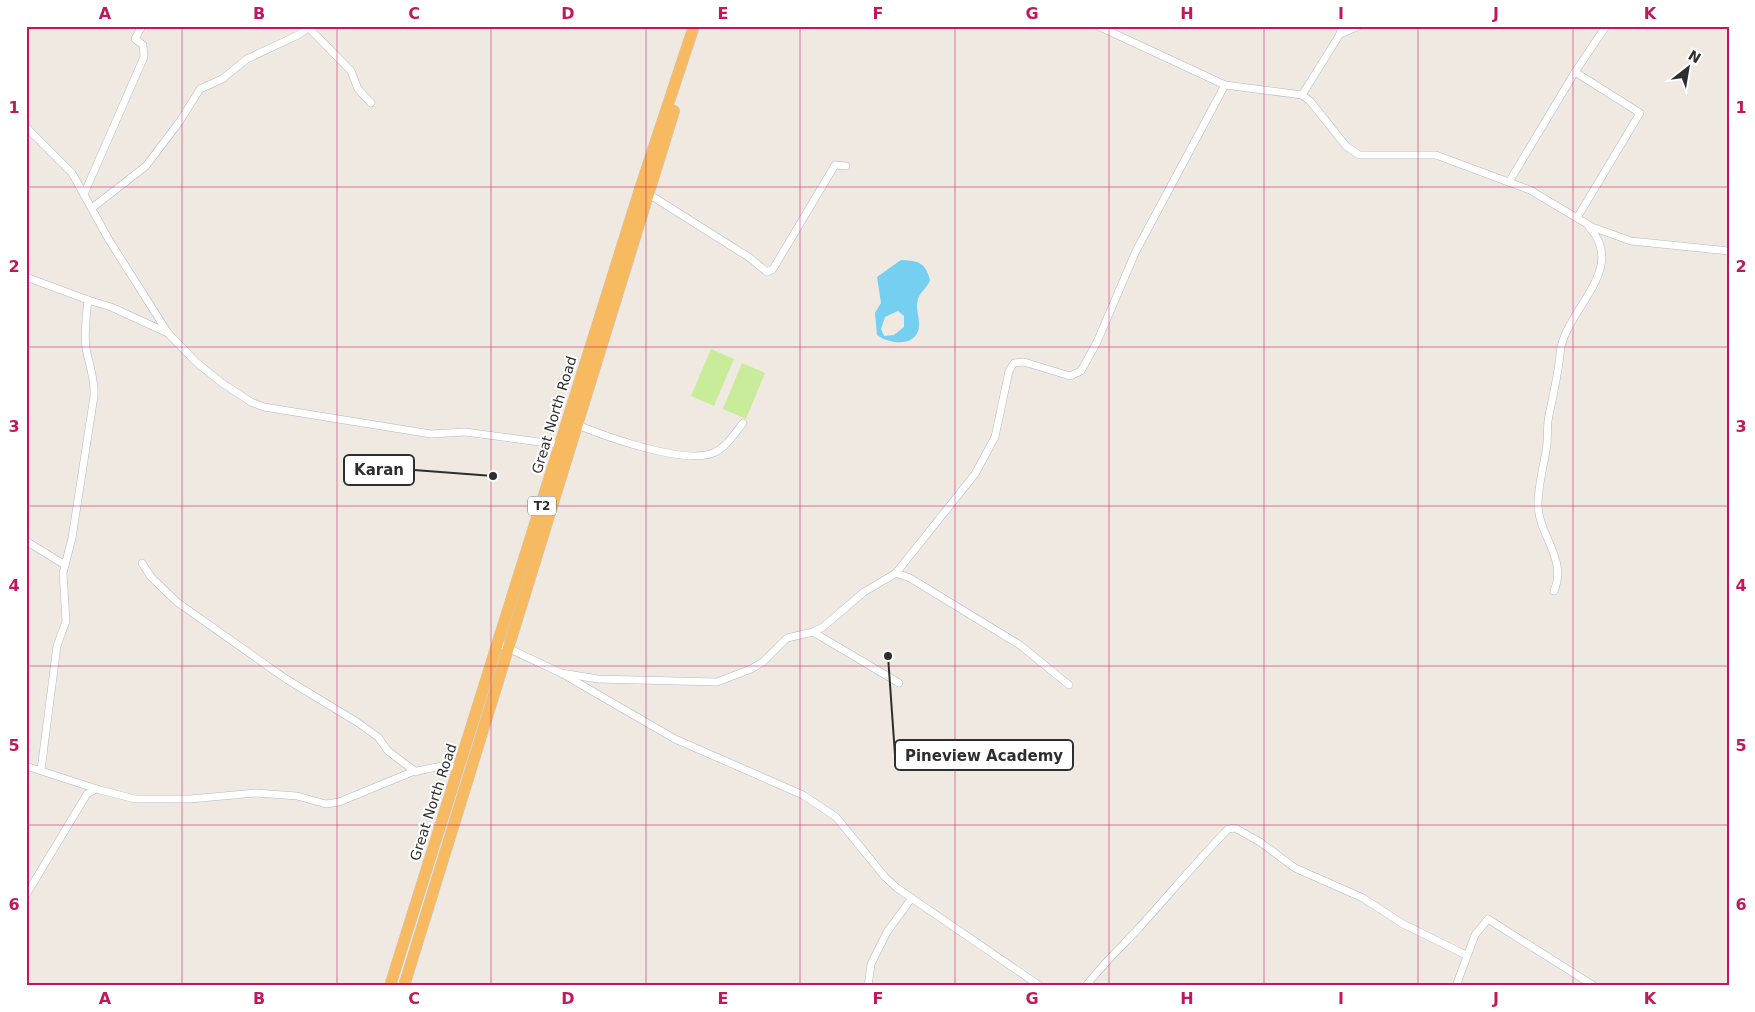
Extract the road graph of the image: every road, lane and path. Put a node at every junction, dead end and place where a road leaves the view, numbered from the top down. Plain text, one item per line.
1 (142, 26) edge
2 (694, 26) edge
3 (700, 26) edge
4 (1098, 26) edge
5 (1342, 26) edge
6 (1359, 26) edge
7 (1606, 26) edge
8 (310, 27) edge
9 (1340, 34) junction
10 (1575, 72) junction
11 (1225, 84) junction
12 (1302, 95) junction
13 (371, 103) dead end
14 (26, 127) edge
15 (846, 166) dead end
16 (1509, 182) junction
17 (644, 192) junction
18 (84, 194) junction
19 (92, 208) junction
20 (1577, 218) junction
21 (1586, 224) junction
22 (1729, 251) edge
23 (26, 276) edge
24 (88, 300) junction
25 (168, 333) junction
26 (572, 423) junction
27 (743, 423) dead end
28 (565, 446) junction
29 (26, 541) edge
30 (142, 563) dead end
31 (65, 565) junction
32 (896, 573) junction
33 (1554, 591) dead end
34 (813, 632) junction
35 (504, 646) junction
36 (561, 673) junction
37 (899, 683) dead end
38 (1069, 685) dead end
39 (26, 766) edge
40 (465, 767) junction
41 (41, 770) junction
42 (416, 772) junction
43 (96, 789) junction
44 (26, 895) edge
45 (911, 899) junction
46 (1466, 955) junction
47 (390, 986) edge
48 (404, 986) edge
49 (868, 986) edge
50 (1040, 986) edge
51 (1086, 986) edge
52 (1456, 986) edge
53 (1594, 986) edge

1 - 18 street
2 - 17 highway, Great North Road / T2
3 - 17 highway, Great North Road / T2
4 - 11 street
5 - 9 street
6 - 9 street
7 - 10 street
8 - 13 street
8 - 19 street
9 - 12 street
10 - 16 street
10 - 20 street
11 - 12 street
11 - 32 street
12 - 16 street
14 - 18 street
15 - 17 street
16 - 20 street
17 - 26 highway, Great North Road / T2
18 - 19 street
19 - 25 street
20 - 21 street
21 - 22 street
21 - 33 street
23 - 24 street
24 - 25 street
24 - 31 street
25 - 28 street
26 - 27 street
26 - 28 highway, Great North Road / T2
28 - 35 highway, Great North Road / T2
29 - 31 street
30 - 42 street
31 - 41 street
32 - 34 street
32 - 38 street
34 - 36 street
34 - 37 street
35 - 36 street
35 - 40 highway, Great North Road / T2
36 - 45 street
39 - 41 street
40 - 42 street
40 - 47 highway, Great North Road / T2
40 - 48 highway, Great North Road / T2
41 - 43 street
42 - 43 street
43 - 44 street
45 - 49 street
45 - 50 street
46 - 51 street
46 - 52 street
46 - 53 street

